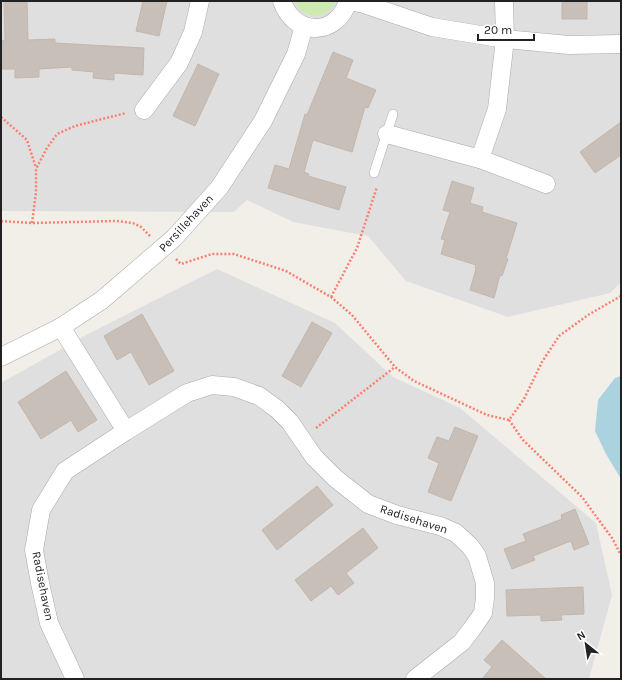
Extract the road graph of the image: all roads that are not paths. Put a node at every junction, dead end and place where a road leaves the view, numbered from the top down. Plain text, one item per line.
1 (200, 1) edge
2 (282, 1) edge
3 (349, 1) edge
4 (504, 1) edge
5 (304, 26) junction
6 (505, 39) junction
7 (621, 44) edge
8 (144, 110) road end
9 (393, 114) dead end
10 (387, 134) junction
11 (480, 159) junction
12 (374, 173) road end
13 (546, 184) dead end
14 (61, 326) junction
15 (1, 357) edge
16 (126, 431) junction
17 (75, 679) edge
18 (415, 679) edge

1 - 8 street
2 - 5 street
3 - 5 street
3 - 6 street
4 - 6 street
5 - 14 street, Persillehaven
6 - 7 street
6 - 11 street
9 - 10 lane
10 - 11 street
10 - 12 lane
11 - 13 street
14 - 15 street, Persillehaven
14 - 16 street
16 - 17 street, Radisehaven
16 - 18 street, Radisehaven

